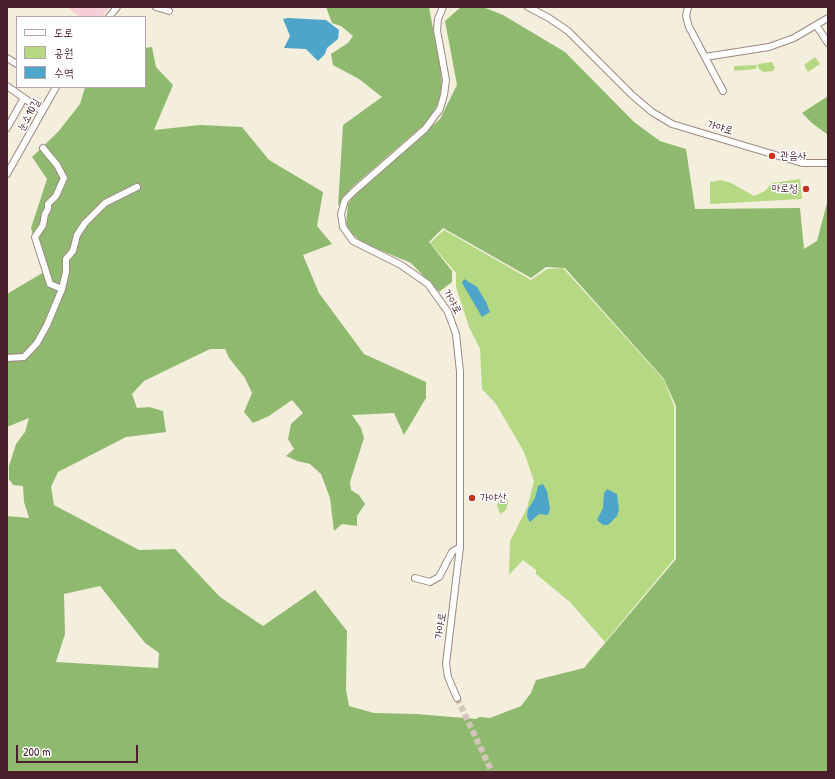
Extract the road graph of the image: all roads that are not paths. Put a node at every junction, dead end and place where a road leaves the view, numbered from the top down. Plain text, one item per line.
1 (117, 7) edge
2 (156, 7) edge
3 (443, 7) edge
4 (528, 7) edge
5 (688, 7) edge
6 (169, 11) dead end
7 (110, 16) edge
8 (828, 18) edge
9 (816, 26) junction
10 (828, 43) edge
11 (706, 57) junction
12 (7, 58) edge
13 (16, 63) edge
14 (7, 86) edge
15 (54, 88) edge
16 (723, 91) dead end
17 (24, 98) junction
18 (42, 111) junction
19 (7, 127) edge
20 (43, 148) dead end
21 (828, 163) edge
22 (8, 171) edge
23 (137, 187) dead end
24 (62, 289) junction
25 (7, 358) edge
26 (460, 547) junction
27 (415, 578) dead end
28 (457, 698) tunnel mouth

1 - 7 street
2 - 6 street
3 - 26 street, 가야로
4 - 21 street, 가야로
5 - 11 street
8 - 9 street
9 - 10 street
9 - 11 street
11 - 16 street
12 - 13 street
14 - 17 street
15 - 18 street, 눈소10길
17 - 18 street
17 - 19 street
18 - 22 street, 눈소10길
20 - 24 street
23 - 24 street
24 - 25 street
26 - 27 street
26 - 28 street, 가야로

